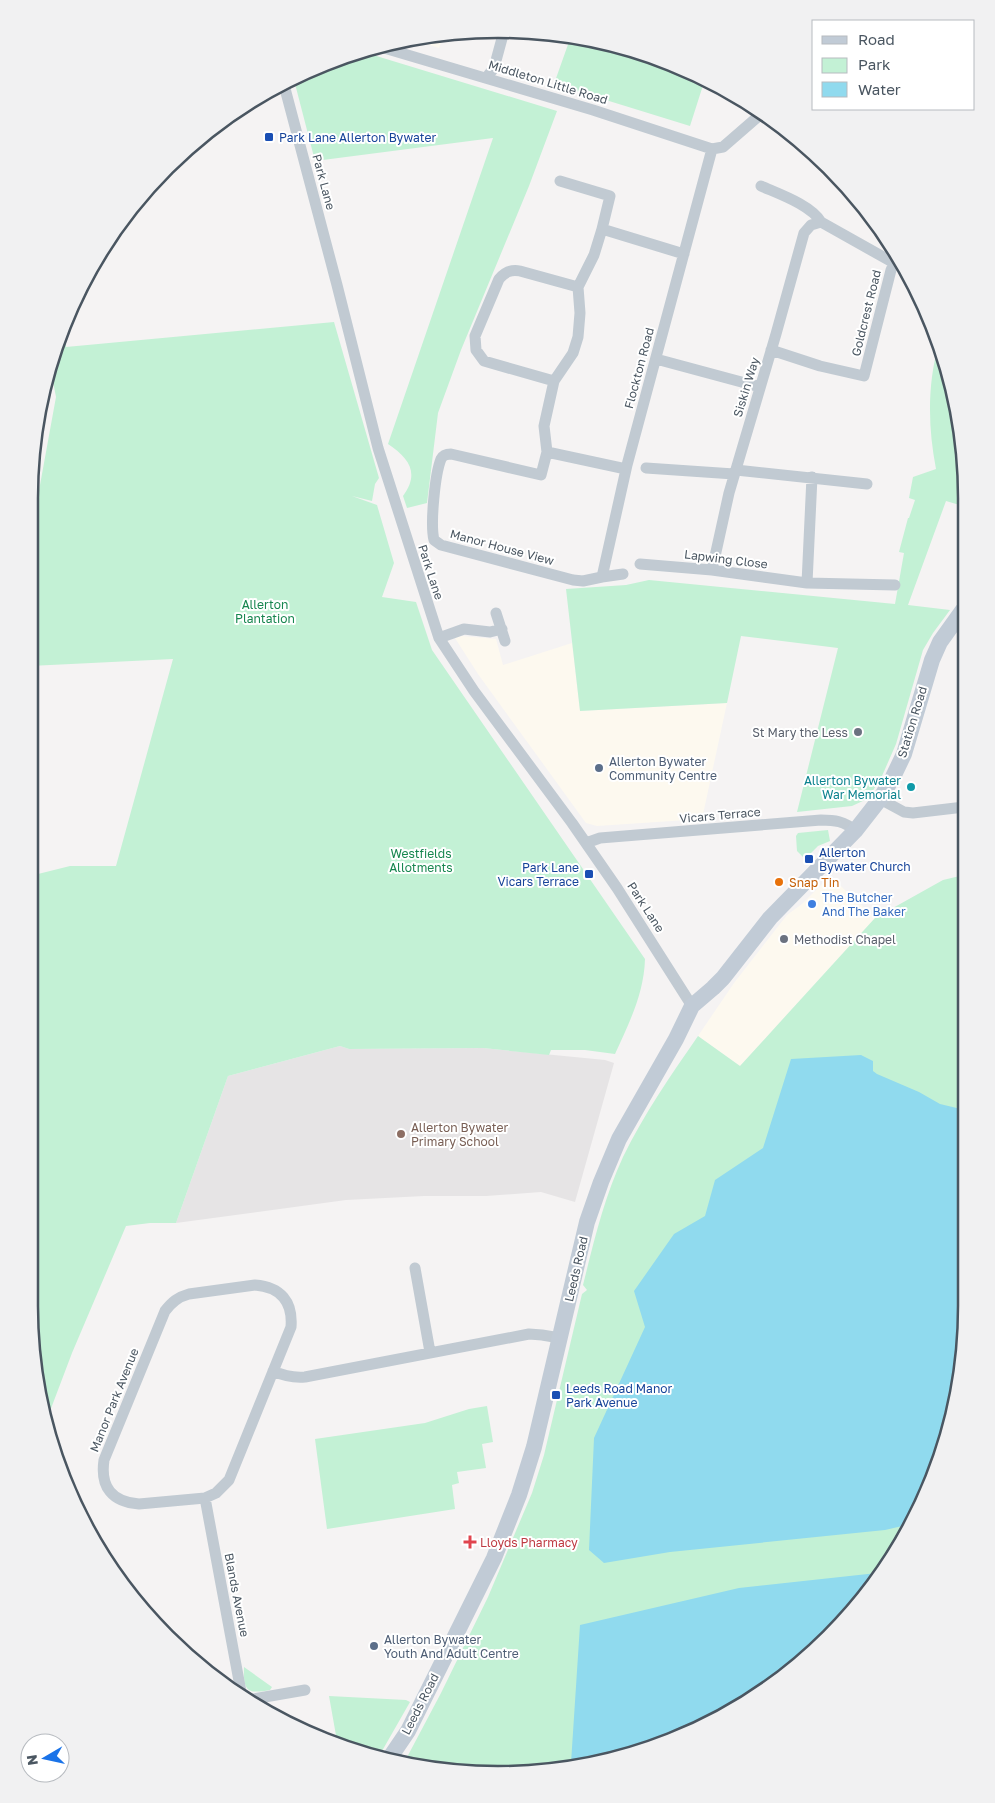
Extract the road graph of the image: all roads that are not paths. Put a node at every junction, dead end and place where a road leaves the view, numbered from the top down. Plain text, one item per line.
1 (502, 38) edge
2 (391, 50) edge
3 (486, 78) junction
4 (285, 90) edge
5 (757, 118) edge
6 (712, 149) junction
7 (560, 181) dead end
8 (761, 186) dead end
9 (821, 222) junction
10 (602, 229) junction
11 (684, 254) junction
12 (889, 257) edge
13 (894, 264) edge
14 (578, 287) junction
15 (771, 350) junction
16 (656, 359) junction
17 (554, 381) junction
18 (760, 387) junction
19 (547, 452) junction
20 (646, 468) dead end
21 (626, 469) junction
22 (735, 472) junction
23 (812, 477) junction
24 (867, 484) dead end
25 (640, 564) dead end
26 (712, 570) junction
27 (624, 574) dead end
28 (602, 577) junction
29 (807, 583) junction
30 (895, 585) dead end
31 (496, 613) dead end
32 (958, 617) edge
33 (439, 638) junction
34 (880, 799) junction
35 (958, 808) edge
36 (855, 831) junction
37 (586, 843) junction
38 (692, 1006) junction
39 (415, 1268) dead end
40 (560, 1338) junction
41 (430, 1352) junction
42 (273, 1371) junction
43 (205, 1498) junction
44 (240, 1687) edge
45 (305, 1690) dead end
46 (258, 1698) edge
47 (393, 1754) edge

1 - 3 street
2 - 3 street, Middleton Little Road
3 - 6 street, Middleton Little Road
4 - 33 street, Park Lane
5 - 6 street
6 - 11 street, Flockton Road
7 - 10 street
8 - 9 street
9 - 12 street
9 - 15 street, Siskin Way
10 - 11 street
10 - 14 street
11 - 16 street, Flockton Road
13 - 15 street, Goldcrest Road
14 - 17 street
14 - 17 street
15 - 18 street, Siskin Way
16 - 18 street
16 - 21 street, Flockton Road
17 - 19 street
18 - 22 street, Siskin Way
19 - 21 street
19 - 28 street, Manor House View
20 - 22 street
21 - 28 street, Flockton Road
22 - 23 street
22 - 26 street, Siskin Way
23 - 24 street
23 - 29 street
25 - 26 street, Lapwing Close
26 - 29 street, Lapwing Close
27 - 28 street
29 - 30 street, Lapwing Close
31 - 33 street
32 - 34 street, Station Road
33 - 37 street, Park Lane
34 - 35 street
34 - 36 street, Station Road
36 - 37 street, Vicars Terrace
36 - 38 street, Leeds Road
37 - 38 street, Park Lane
38 - 40 street, Leeds Road
39 - 41 street
40 - 41 street
40 - 47 street, Leeds Road
41 - 42 street
42 - 43 street, Manor Park Avenue
42 - 43 street, Manor Park Avenue
43 - 44 street, Blands Avenue
45 - 46 street

